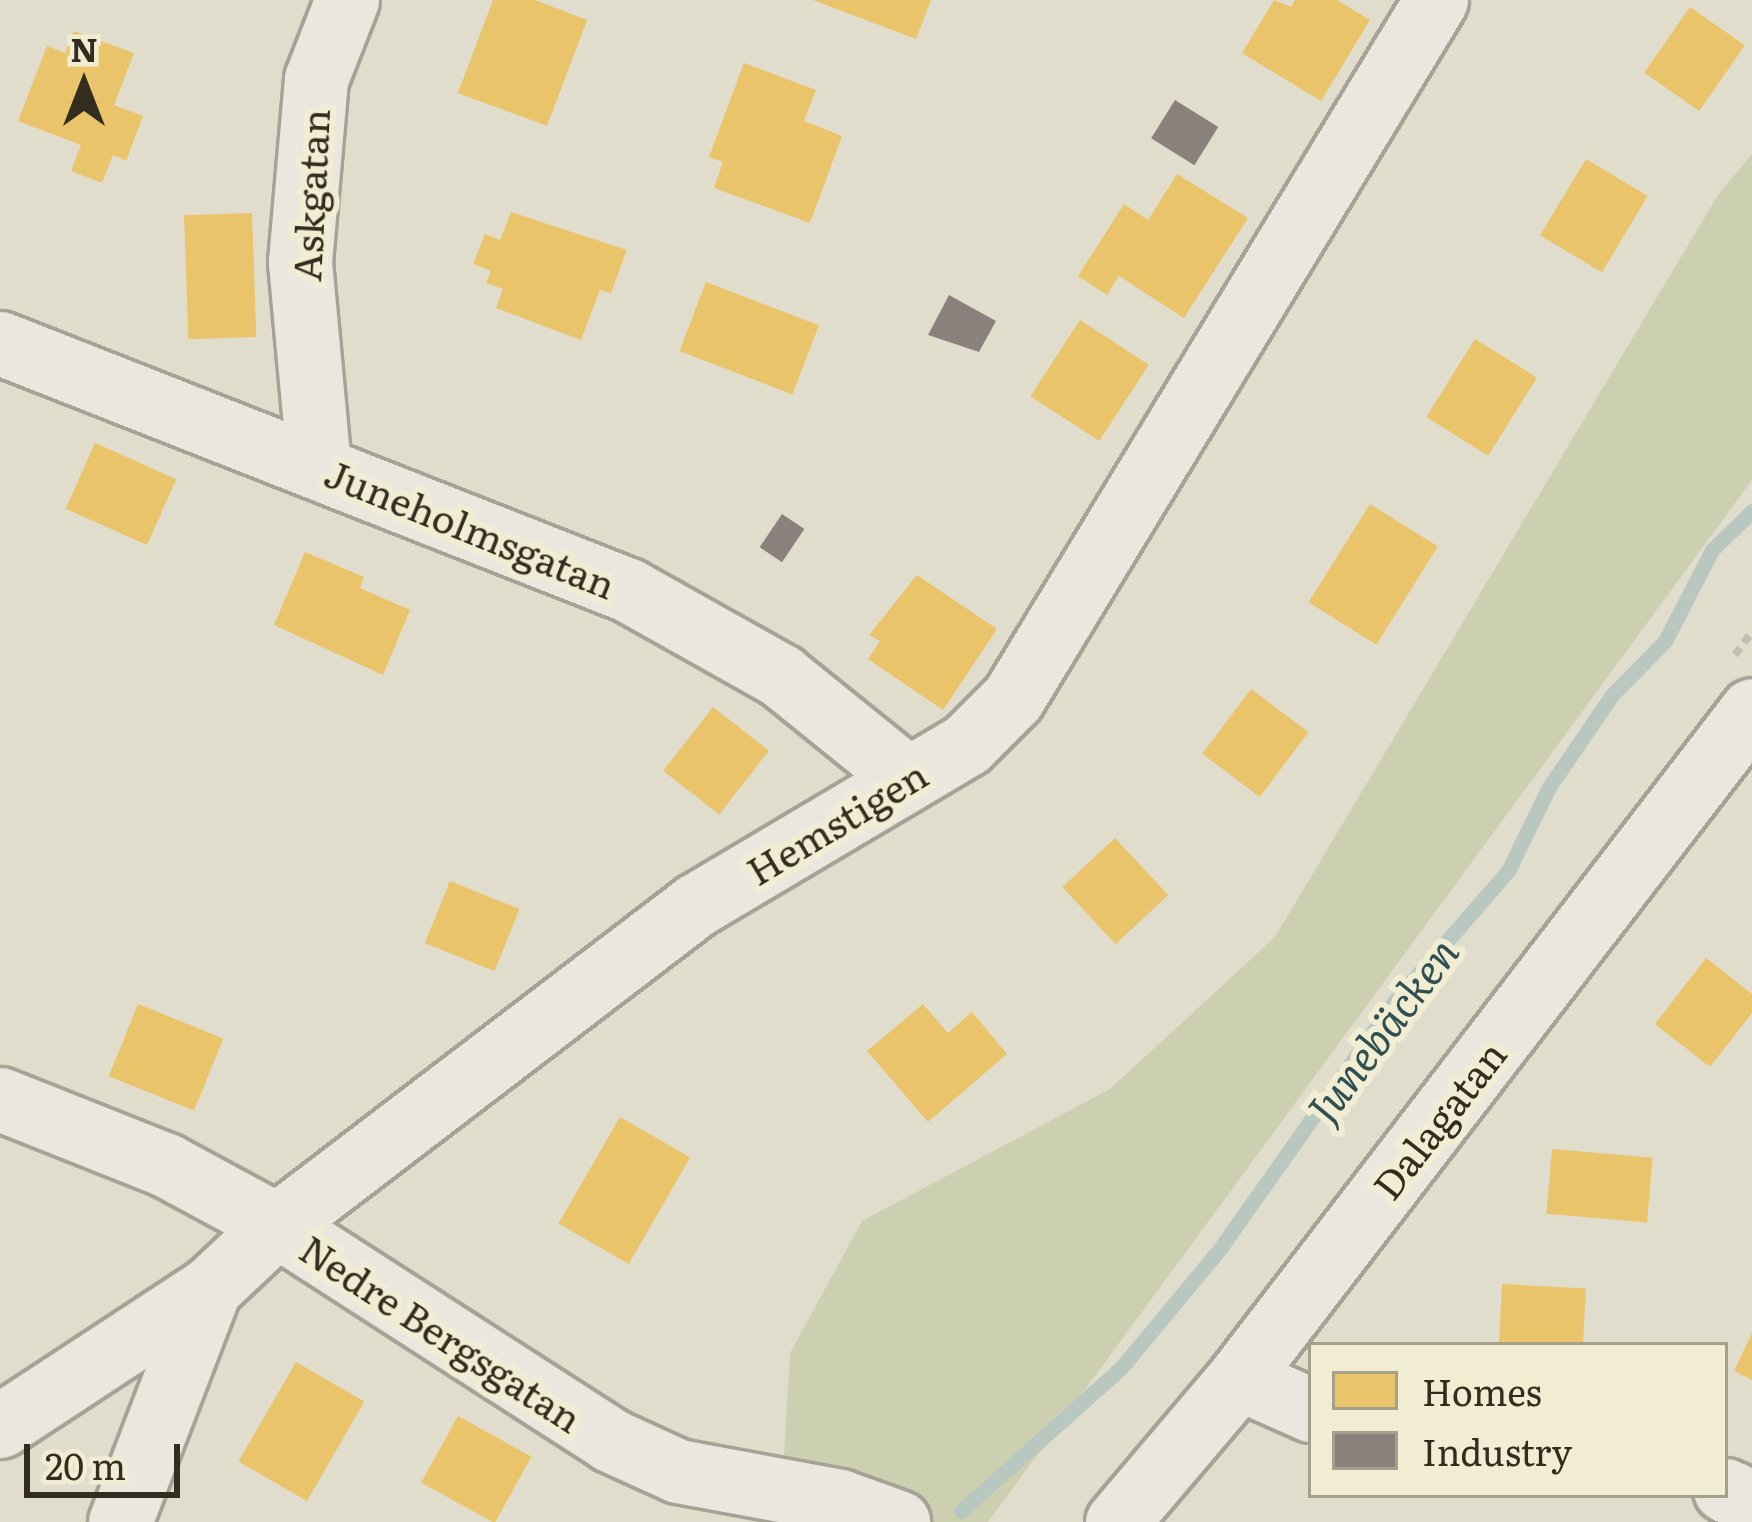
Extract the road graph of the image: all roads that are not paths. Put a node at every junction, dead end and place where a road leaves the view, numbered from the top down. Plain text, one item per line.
1 (347, 0) edge
2 (1436, 0) edge
3 (0, 343) edge
4 (320, 467) junction
5 (1752, 710) edge
6 (906, 777) junction
7 (0, 1099) edge
8 (278, 1226) junction
9 (210, 1288) junction
10 (1238, 1378) junction
11 (1308, 1409) edge
12 (0, 1426) edge
13 (119, 1522) edge
14 (898, 1522) edge
15 (1117, 1522) edge

1 - 4 street, Askgatan
2 - 6 street, Hemstigen
3 - 4 street, Juneholmsgatan
4 - 6 street, Juneholmsgatan
5 - 10 street, Dalagatan
6 - 8 street, Hemstigen
7 - 8 street, Nedre Bergsgatan
8 - 9 street, Hemstigen
8 - 14 street, Nedre Bergsgatan
9 - 12 street, Hemstigen
9 - 13 street
10 - 11 street
10 - 15 street, Dalagatan

